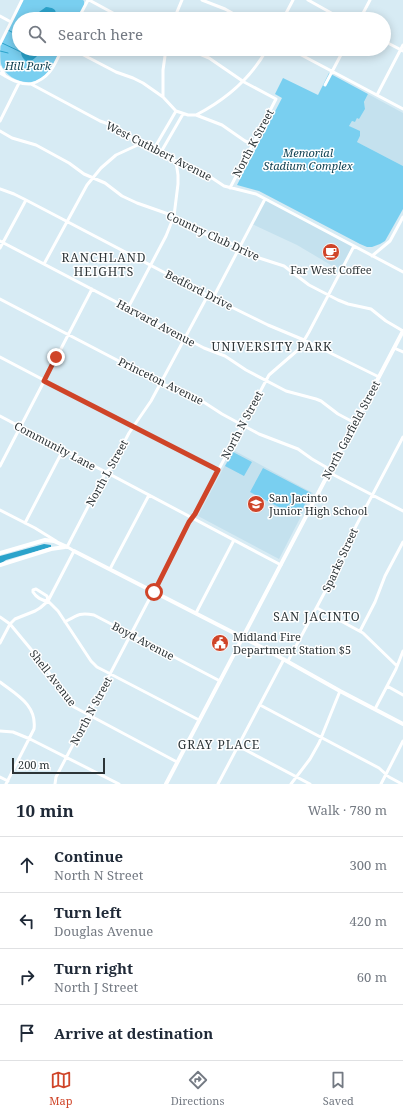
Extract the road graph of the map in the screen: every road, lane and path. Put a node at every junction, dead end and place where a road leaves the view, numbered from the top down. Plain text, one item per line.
1 (22, 0) edge
2 (88, 0) edge
3 (182, 0) edge
4 (202, 0) edge
5 (293, 0) edge
6 (308, 0) edge
7 (370, 0) edge
8 (16, 12) edge
9 (82, 12) edge
10 (111, 12) edge
11 (177, 12) edge
12 (230, 12) edge
13 (286, 12) edge
14 (329, 12) edge
15 (364, 12) edge
16 (0, 16) edge
17 (11, 22) joint
18 (0, 44) edge
19 (391, 44) edge
20 (403, 45) edge
21 (402, 50) edge
22 (58, 56) edge
23 (85, 56) edge
24 (165, 56) edge
25 (204, 56) edge
26 (262, 56) edge
27 (303, 56) edge
28 (340, 56) edge
29 (0, 67) edge
30 (332, 71) junction
31 (0, 73) edge
32 (5, 76) junction
33 (242, 81) junction
34 (20, 83) junction
35 (31, 84) junction
36 (325, 86) dead end
37 (377, 95) junction
38 (163, 96) junction
39 (403, 109) edge
40 (176, 111) junction
41 (183, 114) junction
42 (196, 115) junction
43 (0, 121) edge
44 (166, 128) junction
45 (0, 131) edge
46 (172, 132) junction
47 (142, 143) junction
48 (253, 144) junction
49 (155, 147) junction
50 (161, 152) junction
51 (176, 162) junction
52 (92, 178) junction
53 (230, 188) junction
54 (0, 189) edge
55 (265, 199) junction
56 (26, 200) junction
57 (174, 216) junction
58 (403, 217) edge
59 (68, 222) junction
60 (2, 242) edge
61 (354, 246) junction
62 (0, 248) edge
63 (239, 248) junction
64 (372, 256) junction
65 (44, 264) junction
66 (150, 265) junction
67 (403, 272) edge
68 (92, 289) junction
69 (208, 295) junction
70 (328, 295) junction
71 (213, 298) junction
72 (0, 299) edge
73 (128, 308) junction
74 (403, 331) edge
75 (68, 335) junction
76 (185, 338) junction
77 (304, 340) junction
78 (394, 348) junction
79 (403, 352) edge
80 (0, 357) edge
81 (379, 377) junction
82 (266, 380) junction
83 (44, 381) junction
84 (161, 383) junction
85 (0, 416) edge
86 (355, 423) junction
87 (242, 424) junction
88 (20, 427) junction
89 (133, 427) junction
90 (403, 437) edge
91 (63, 450) junction
92 (0, 466) edge
93 (218, 470) junction
94 (331, 470) junction
95 (106, 472) junction
96 (149, 495) junction
97 (373, 495) junction
98 (0, 510) edge
99 (403, 511) edge
100 (192, 518) junction
101 (25, 523) junction
102 (234, 540) junction
103 (403, 542) edge
104 (67, 547) junction
105 (74, 551) junction
106 (0, 553) edge
107 (0, 565) edge
108 (281, 565) junction
109 (110, 569) junction
110 (154, 592) junction
111 (48, 601) junction
112 (316, 608) junction
113 (196, 613) junction
114 (0, 617) edge
115 (65, 622) junction
116 (10, 624) junction
117 (360, 631) junction
118 (131, 635) junction
119 (243, 637) junction
120 (0, 643) edge
121 (403, 651) edge
122 (286, 660) junction
123 (397, 666) junction
124 (110, 674) junction
125 (220, 681) junction
126 (0, 682) edge
127 (387, 686) junction
128 (340, 691) junction
129 (403, 694) edge
130 (260, 705) junction
131 (375, 709) junction
132 (89, 716) junction
133 (199, 720) junction
134 (403, 724) edge
135 (0, 731) edge
136 (321, 737) junction
137 (30, 739) junction
138 (403, 742) edge
139 (238, 746) junction
140 (67, 757) junction
141 (177, 762) junction
142 (386, 774) junction
143 (0, 777) edge
144 (296, 777) junction
145 (7, 782) edge
146 (55, 784) edge
147 (119, 784) edge
148 (166, 784) edge
149 (218, 784) edge
150 (291, 784) edge
151 (310, 784) edge
152 (381, 784) edge
153 (402, 784) edge

1 - 8 street
2 - 9 street
2 - 10 street
3 - 11 street
4 - 12 street
5 - 13 street
6 - 14 street
7 - 15 street
16 - 17 street
17 - 18 street
19 - 21 street
20 - 21 street
21 - 37 street
22 - 35 street
23 - 38 street
24 - 38 street
25 - 33 street
26 - 33 street
27 - 30 street
28 - 30 street
29 - 32 street
30 - 36 street
30 - 37 street
31 - 32 street, West Cuthbert Avenue
32 - 34 street, West Cuthbert Avenue
33 - 42 street
33 - 48 street, North K Street
34 - 35 street, West Cuthbert Avenue
34 - 43 street
35 - 47 street, West Cuthbert Avenue
37 - 39 street
38 - 40 street
40 - 41 street
40 - 44 street
41 - 42 street
41 - 46 street
42 - 48 street
44 - 46 street
44 - 49 street
45 - 52 street, Country Club Drive
46 - 50 street
47 - 49 street, West Cuthbert Avenue
47 - 52 street
48 - 53 street, North K Street
49 - 50 street, West Cuthbert Avenue
50 - 51 street, West Cuthbert Avenue
51 - 53 street, West Cuthbert Avenue
51 - 57 street
52 - 57 street, Country Club Drive
52 - 59 street
53 - 55 street, West Cuthbert Avenue
54 - 56 street, Bedford Drive
55 - 61 street, West Cuthbert Avenue
55 - 63 street
56 - 59 street, Bedford Drive
56 - 60 street
57 - 63 street, Country Club Drive
57 - 66 street
58 - 64 street
59 - 65 street
59 - 66 street, Bedford Drive
60 - 62 street
60 - 65 street, Harvard Avenue
61 - 64 street, West Cuthbert Avenue
61 - 70 street, North N Street
63 - 70 street, Country Club Drive
63 - 71 street
64 - 67 street, West Cuthbert Avenue
65 - 68 street, Harvard Avenue
66 - 69 street, Bedford Drive
66 - 73 street
68 - 73 street, Harvard Avenue
68 - 75 street
69 - 71 street, Bedford Drive
69 - 76 street, North L Street
70 - 74 street, Country Club Drive
70 - 77 street, North N Street
71 - 77 street, Bedford Drive
72 - 75 street, Princeton Avenue
73 - 76 street, Harvard Avenue
74 - 78 main road, North Garfield Street
75 - 83 street
75 - 84 street, Princeton Avenue
76 - 82 street, Harvard Avenue
76 - 84 street, North L Street
77 - 81 street, Bedford Drive
77 - 82 street, North N Street
78 - 79 street
78 - 81 main road, North Garfield Street
80 - 83 street
81 - 86 main road, North Garfield Street
82 - 86 street, Harvard Avenue
82 - 87 street, North N Street
83 - 88 street
83 - 89 street
84 - 87 street, Princeton Avenue
84 - 89 street, North L Street
85 - 88 street, Community Lane
86 - 94 main road, North Garfield Street
87 - 93 street, North N Street
87 - 94 street, Princeton Avenue
88 - 91 street, Community Lane
88 - 92 street
89 - 93 street
89 - 95 street, North L Street
90 - 97 street, Sparks Street
91 - 95 street, Community Lane
91 - 101 street
93 - 100 street, North N Street
94 - 97 street, Princeton Avenue
94 - 108 main road, North Garfield Street
95 - 96 street, Community Lane
95 - 104 street, North L Street
96 - 100 street, Community Lane
96 - 109 street
97 - 99 street, Princeton Avenue
97 - 112 street, Sparks Street
98 - 101 street
100 - 102 street, Community Lane
100 - 110 street, North N Street
101 - 104 street
102 - 108 street, Community Lane
102 - 113 street
103 - 117 street
104 - 105 street
104 - 106 main road
104 - 107 main road
105 - 109 main road
105 - 111 street
108 - 119 main road, North Garfield Street
109 - 110 main road
110 - 113 main road
110 - 118 street, North N Street
111 - 111 street
111 - 115 street
111 - 116 street
112 - 117 street
112 - 122 street, Sparks Street
113 - 119 main road
114 - 116 street, Shell Avenue
115 - 118 street, Boyd Avenue
115 - 124 street
116 - 120 street
116 - 132 street, Shell Avenue
117 - 123 street
118 - 124 street, North N Street
118 - 125 street, Boyd Avenue
119 - 122 main road
119 - 125 main road, North Garfield Street
121 - 123 street
122 - 128 main road
122 - 130 street, Sparks Street
123 - 127 street
124 - 132 street, North N Street
124 - 133 street
125 - 133 main road, North Garfield Street
126 - 137 street
127 - 129 street
127 - 131 street
128 - 131 main road
128 - 136 street
130 - 136 street
130 - 139 street, Sparks Street
131 - 134 main road
132 - 140 street, North N Street
132 - 141 street, Shell Avenue
133 - 141 main road, North Garfield Street
135 - 137 street
136 - 142 street
136 - 144 street
137 - 140 street
137 - 145 street
138 - 142 street
139 - 144 street
139 - 149 street, Sparks Street
140 - 146 street, North N Street
140 - 147 street
141 - 148 main road, North Garfield Street
142 - 152 street
142 - 153 street
143 - 145 street
144 - 150 street
144 - 151 street

